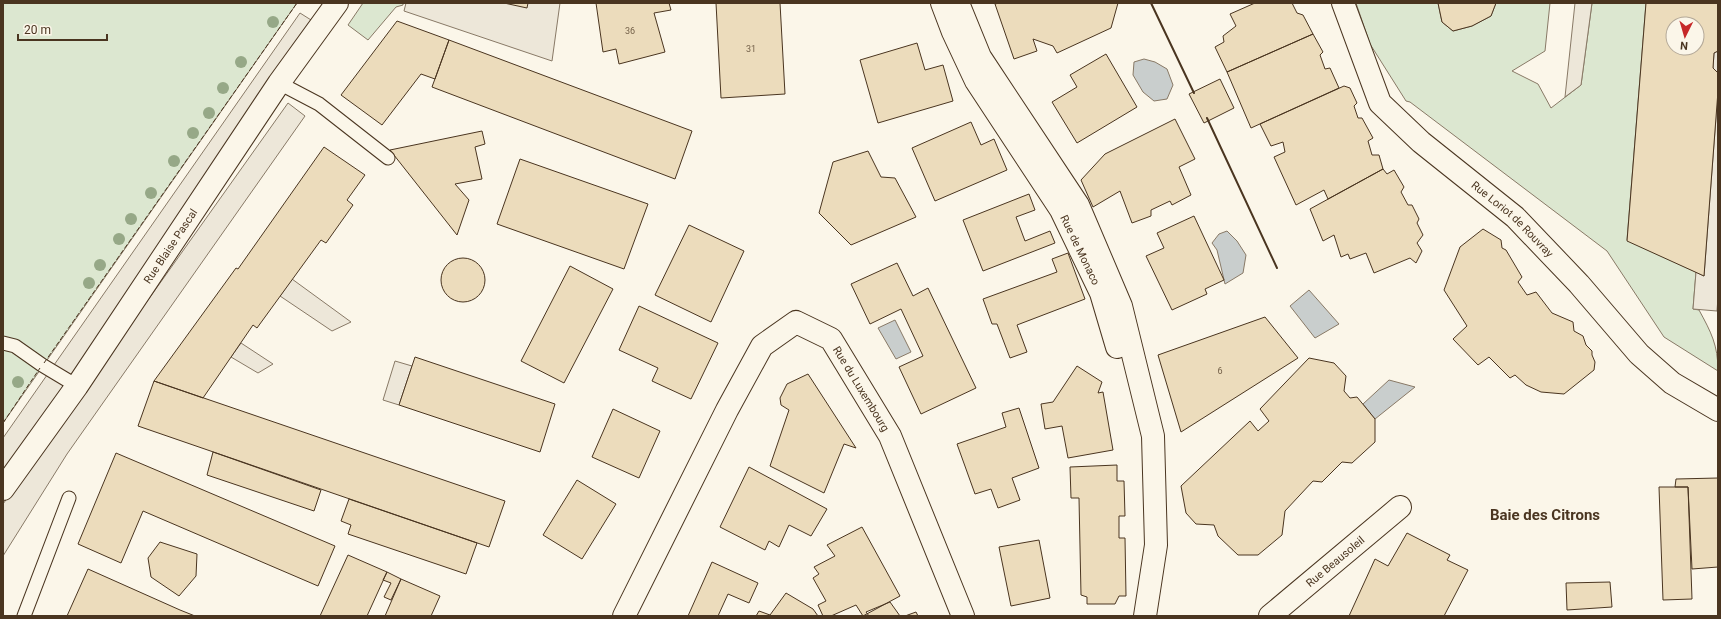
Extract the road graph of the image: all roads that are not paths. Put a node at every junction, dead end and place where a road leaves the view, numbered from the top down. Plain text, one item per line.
1 (337, 3) edge
2 (942, 3) edge
3 (958, 3) edge
4 (1343, 3) edge
5 (279, 83) junction
6 (388, 158) dead end
7 (3, 343) edge
8 (77, 386) junction
9 (1718, 410) edge
10 (3, 489) edge
11 (69, 498) dead end
12 (1400, 507) dead end
13 (1155, 522) junction
14 (24, 616) edge
15 (624, 616) edge
16 (963, 616) edge
17 (1145, 616) edge
18 (1270, 616) edge

1 - 5 street, Rue Blaise Pascal
2 - 13 street, Rue de Monaco
3 - 13 street, Rue de Monaco
4 - 9 street, Rue Loriot de Rouvray
5 - 6 lane
5 - 8 street, Rue Blaise Pascal
7 - 8 lane
8 - 10 street, Rue Blaise Pascal
11 - 14 lane
12 - 18 street, Rue Beausoleil
13 - 17 street, Rue de Monaco
15 - 16 street, Rue du Luxembourg

